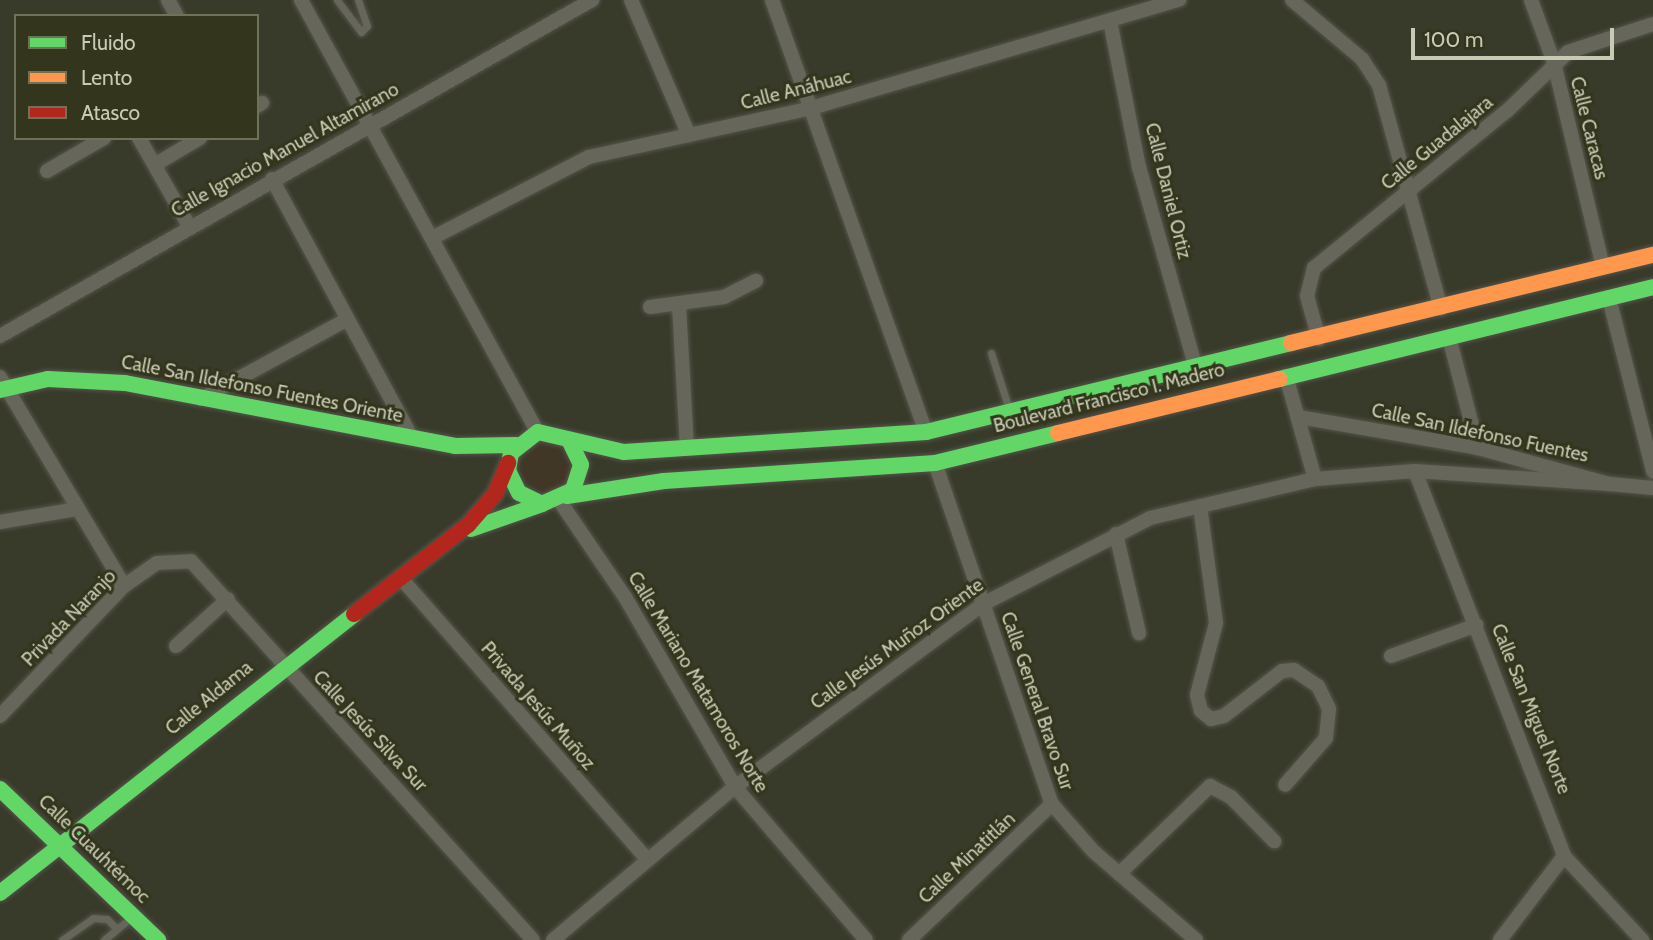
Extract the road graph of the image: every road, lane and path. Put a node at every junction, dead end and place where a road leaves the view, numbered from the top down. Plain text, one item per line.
1 (302, 0) edge
2 (337, 0) edge
3 (358, 0) edge
4 (592, 0) edge
5 (631, 0) edge
6 (772, 0) edge
7 (1179, 0) edge
8 (1292, 0) edge
9 (1531, 0) edge
10 (1110, 21) junction
11 (1653, 24) edge
12 (1554, 62) junction
13 (811, 108) junction
14 (368, 125) junction
15 (690, 135) junction
16 (101, 140) edge
17 (140, 140) edge
18 (197, 140) edge
19 (156, 164) junction
20 (47, 171) dead end
21 (272, 179) junction
22 (1412, 189) junction
23 (189, 226) junction
24 (432, 238) junction
25 (1653, 254) edge
26 (1603, 267) junction
27 (756, 281) dead end
28 (1653, 287) edge
29 (1609, 298) junction
30 (680, 305) junction
31 (650, 307) dead end
32 (1441, 309) junction
33 (348, 319) junction
34 (0, 336) edge
35 (1449, 337) junction
36 (1319, 339) junction
37 (991, 353) dead end
38 (1196, 368) junction
39 (1286, 376) junction
40 (2, 385) edge
41 (201, 399) junction
42 (1010, 414) junction
43 (1299, 417) junction
44 (538, 432) junction
45 (926, 432) junction
46 (412, 438) junction
47 (570, 442) junction
48 (516, 445) junction
49 (1478, 448) junction
50 (687, 449) junction
51 (509, 461) junction
52 (935, 463) junction
53 (1415, 471) junction
54 (1653, 471) edge
55 (1315, 480) junction
56 (1610, 484) junction
57 (1653, 488) edge
58 (563, 498) junction
59 (542, 504) junction
60 (1200, 506) junction
61 (78, 509) junction
62 (0, 522) edge
63 (1116, 534) junction
64 (449, 541) junction
65 (173, 557) joint
66 (400, 577) junction
67 (124, 586) junction
68 (228, 599) junction
69 (983, 604) junction
70 (1477, 625) junction
71 (1139, 633) dead end
72 (176, 646) dead end
73 (1391, 656) dead end
74 (283, 666) junction
75 (0, 716) edge
76 (1285, 785) dead end
77 (736, 787) junction
78 (0, 789) edge
79 (1052, 804) junction
80 (1274, 841) dead end
81 (60, 845) junction
82 (1564, 856) junction
83 (648, 860) junction
84 (1119, 874) junction
85 (0, 893) edge
86 (133, 916) junction
87 (117, 929) junction
88 (62, 940) edge
89 (104, 940) edge
90 (158, 940) edge
91 (533, 940) edge
92 (553, 940) edge
93 (866, 940) edge
94 (909, 940) edge
95 (1196, 940) edge
96 (1500, 940) edge
97 (1642, 940) edge

1 - 14 street
2 - 3 lane
4 - 14 street, Calle Ignacio Manuel Altamirano
5 - 15 street
6 - 13 street
7 - 10 street, Calle Anáhuac
8 - 22 street
9 - 12 street, Calle Caracas
10 - 13 street, Calle Anáhuac
10 - 38 street, Calle Daniel Ortiz
11 - 12 street, Calle Guadalajara
12 - 22 street, Calle Guadalajara
12 - 26 street, Calle Caracas
13 - 15 street, Calle Anáhuac
13 - 45 street
14 - 21 street, Calle Ignacio Manuel Altamirano
14 - 24 street
15 - 24 street, Calle Anáhuac
16 - 20 street
17 - 19 street
18 - 19 street
19 - 23 street
21 - 23 street, Calle Ignacio Manuel Altamirano
21 - 33 street
22 - 32 street
22 - 36 street, Calle Guadalajara
23 - 34 street, Calle Ignacio Manuel Altamirano
24 - 44 street
25 - 26 main road, Boulevard Francisco I. Madero
26 - 32 main road, Boulevard Francisco I. Madero
27 - 30 street
28 - 29 main road, Boulevard Francisco I. Madero
29 - 35 main road, Boulevard Francisco I. Madero
29 - 54 street
30 - 31 street
30 - 50 street
32 - 36 main road, Boulevard Francisco I. Madero
33 - 41 street
33 - 46 street
35 - 39 main road, Boulevard Francisco I. Madero
35 - 49 street
36 - 38 main road, Boulevard Francisco I. Madero
37 - 42 lane
38 - 42 main road, Boulevard Francisco I. Madero
39 - 43 street
39 - 52 main road, Boulevard Francisco I. Madero
40 - 41 main road, Calle San Ildefonso Fuentes Oriente
40 - 61 street
41 - 46 main road, Calle San Ildefonso Fuentes Oriente
42 - 45 main road, Boulevard Francisco I. Madero
43 - 49 street, Calle San Ildefonso Fuentes
43 - 55 street
44 - 47 main road
44 - 48 main road
45 - 50 main road, Boulevard Francisco I. Madero
46 - 48 main road, Calle San Ildefonso Fuentes Oriente
47 - 50 main road, Boulevard Francisco I. Madero
47 - 58 main road
48 - 51 main road
49 - 56 street, Calle San Ildefonso Fuentes
51 - 59 main road
51 - 64 main road, Calle Aldama
52 - 58 main road, Boulevard Francisco I. Madero
52 - 69 street, Calle General Bravo Sur
53 - 55 street, Calle Jesús Muñoz Oriente
53 - 56 street, Calle Jesús Muñoz Oriente
53 - 70 street, Calle San Miguel Norte
55 - 60 street, Calle Jesús Muñoz Oriente
56 - 57 street, Calle San Ildefonso Fuentes
58 - 59 main road
58 - 77 street, Calle Mariano Matamoros Norte
59 - 64 main road, Calle Aldama
60 - 63 street, Calle Jesús Muñoz Oriente
60 - 76 street
61 - 62 street
61 - 67 street
63 - 69 street, Calle Jesús Muñoz Oriente
63 - 71 street
64 - 66 main road, Calle Aldama
65 - 67 street, Privada Naranjo
65 - 68 street, Calle Jesús Silva Sur
66 - 74 main road, Calle Aldama
66 - 83 street, Privada Jesús Muñoz
67 - 75 street, Privada Naranjo
68 - 72 street
68 - 74 street, Calle Jesús Silva Sur
69 - 77 street, Calle Jesús Muñoz Oriente
69 - 79 street, Calle General Bravo Sur
70 - 73 street
70 - 82 street, Calle San Miguel Norte
74 - 81 main road, Calle Aldama
74 - 91 street, Calle Jesús Silva Sur
77 - 83 street, Calle Jesús Muñoz Oriente
77 - 93 street, Calle Mariano Matamoros Norte
78 - 81 main road, Calle Cuauhtémoc
79 - 84 street, Calle General Bravo Sur
79 - 94 street, Calle Minatitlán
80 - 84 street
81 - 85 main road, Calle Aldama
81 - 86 main road, Calle Cuauhtémoc
82 - 96 street
82 - 97 street, Calle San Miguel Norte
83 - 92 street, Calle Jesús Muñoz Oriente
84 - 95 street, Calle General Bravo Sur
86 - 87 lane
86 - 90 main road, Calle Cuauhtémoc
87 - 88 lane
87 - 89 lane

